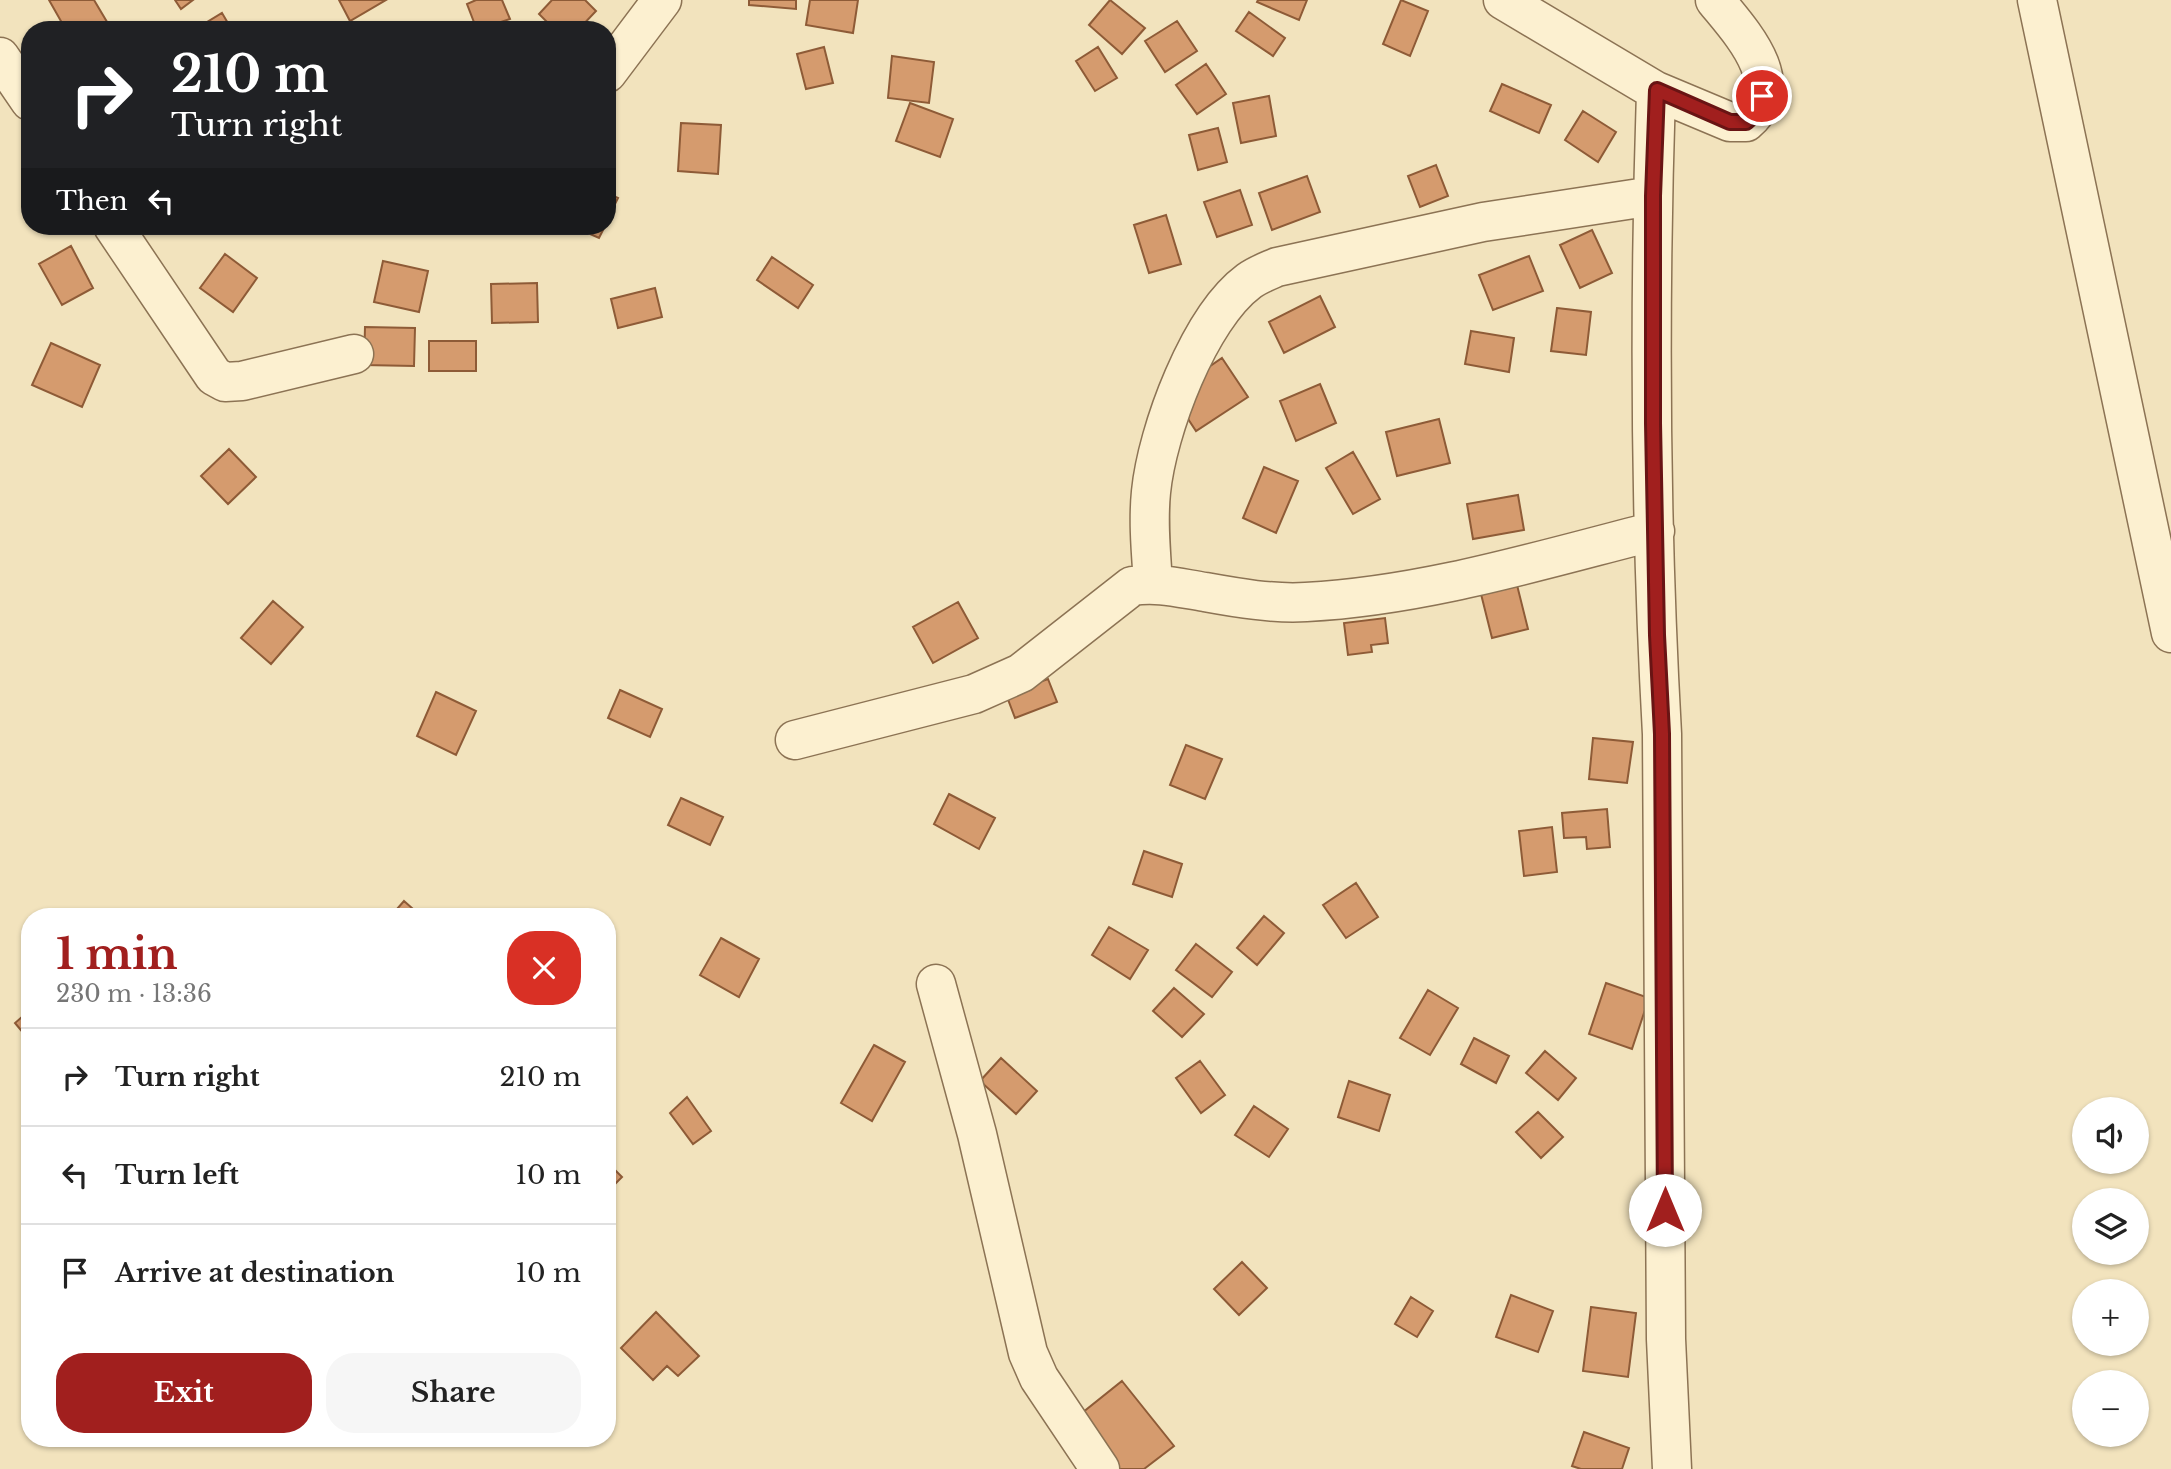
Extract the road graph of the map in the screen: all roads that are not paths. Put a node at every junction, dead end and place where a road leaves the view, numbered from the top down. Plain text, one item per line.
1 (662, 0) edge
2 (1503, 0) edge
3 (1715, 0) edge
4 (2037, 0) edge
5 (0, 57) edge
6 (616, 61) edge
7 (21, 88) edge
8 (1657, 90) junction
9 (1653, 196) junction
10 (119, 235) edge
11 (354, 354) dead end
12 (1655, 531) junction
13 (1153, 583) junction
14 (2171, 633) edge
15 (795, 740) dead end
16 (936, 984) dead end
17 (1100, 1469) edge
18 (1672, 1469) edge

1 - 6 street
2 - 8 street
3 - 8 street
4 - 14 street
5 - 7 street
8 - 9 street
9 - 12 street
9 - 13 street
10 - 11 street
12 - 13 street
12 - 18 street
13 - 15 street
16 - 17 street

